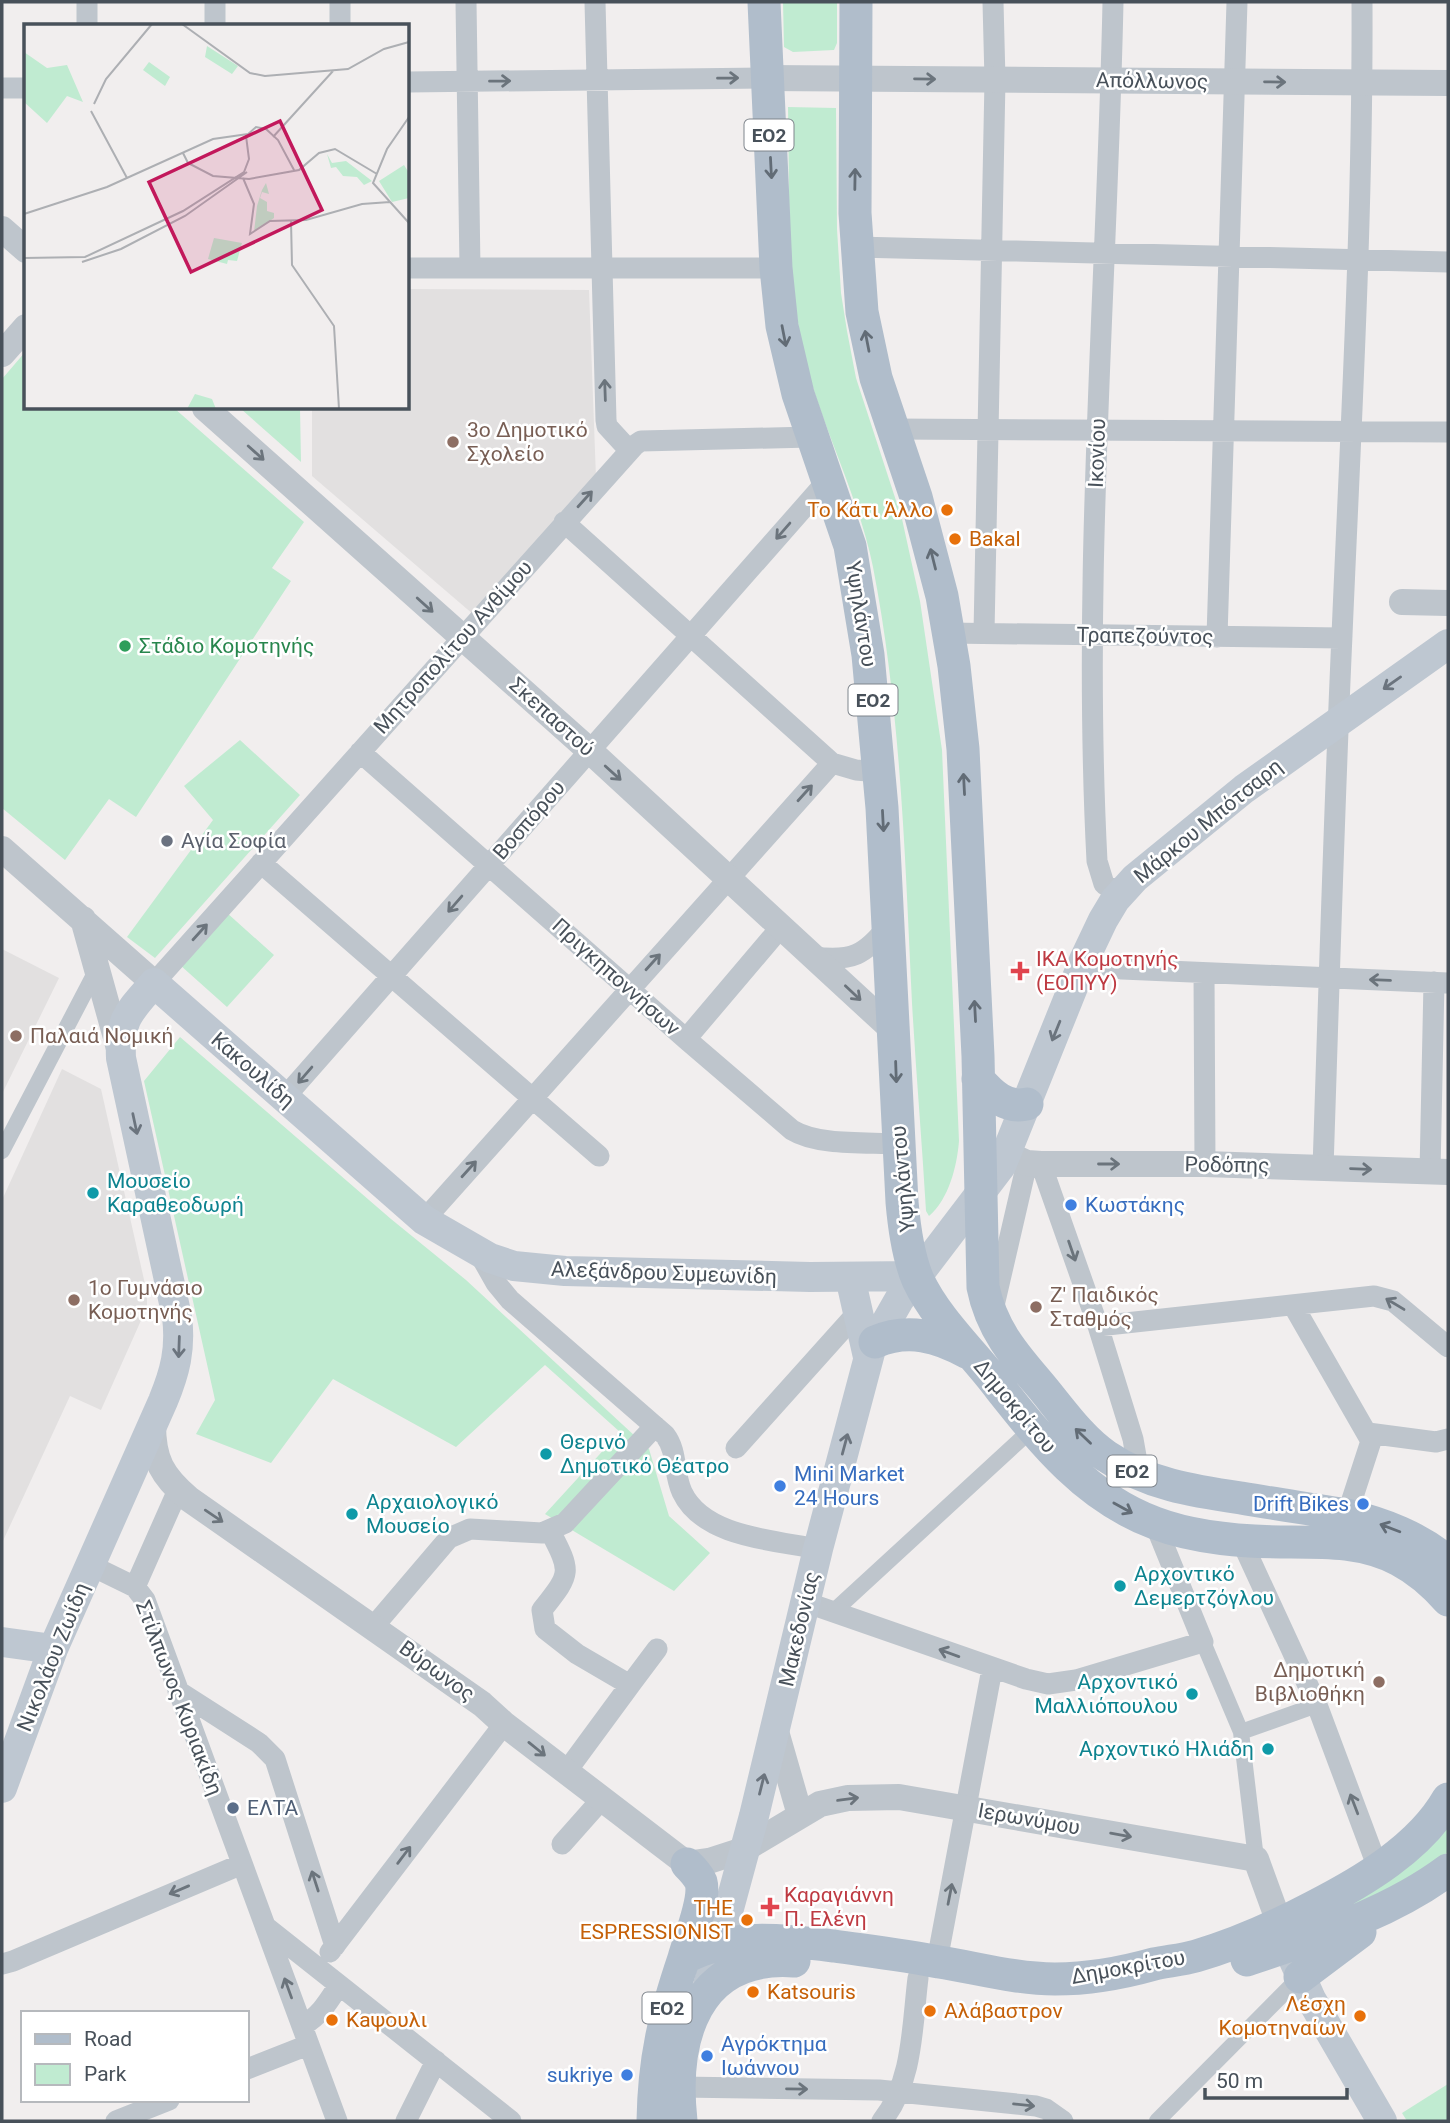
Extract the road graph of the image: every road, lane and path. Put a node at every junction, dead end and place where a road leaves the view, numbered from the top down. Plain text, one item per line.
1 (87, 2) edge
2 (215, 2) edge
3 (340, 2) edge
4 (466, 2) edge
5 (595, 2) edge
6 (764, 2) edge
7 (856, 2) edge
8 (993, 2) edge
9 (1113, 2) edge
10 (1237, 2) edge
11 (1362, 2) edge
12 (87, 24) edge
13 (215, 24) edge
14 (340, 24) edge
15 (766, 78) junction
16 (857, 78) junction
17 (597, 79) junction
18 (995, 79) junction
19 (1111, 80) junction
20 (467, 81) junction
21 (410, 82) edge
22 (1236, 82) junction
23 (1362, 83) junction
24 (1448, 83) edge
25 (2, 88) edge
26 (24, 88) edge
27 (2, 229) edge
28 (856, 247) junction
29 (24, 248) edge
30 (992, 250) junction
31 (1105, 253) junction
32 (1230, 256) junction
33 (1359, 260) junction
34 (1448, 262) edge
35 (601, 267) junction
36 (410, 268) edge
37 (470, 268) junction
38 (776, 268) junction
39 (24, 329) edge
40 (2, 354) edge
41 (207, 410) edge
42 (892, 429) junction
43 (989, 429) junction
44 (1098, 430) junction
45 (1225, 430) junction
46 (1351, 431) junction
47 (1448, 432) edge
48 (811, 437) junction
49 (629, 450) junction
50 (828, 480) junction
51 (564, 522) junction
52 (1402, 602) dead end
53 (1448, 603) edge
54 (948, 633) junction
55 (984, 633) junction
56 (1093, 635) junction
57 (691, 636) junction
58 (1217, 636) junction
59 (462, 637) junction
60 (1342, 638) junction
61 (1448, 644) edge
62 (1339, 721) junction
63 (590, 751) junction
64 (360, 752) junction
65 (832, 763) junction
66 (879, 772) junction
67 (2, 849) edge
68 (261, 863) junction
69 (489, 866) junction
70 (729, 878) junction
71 (1120, 894) junction
72 (83, 919) junction
73 (889, 925) junction
74 (781, 927) junction
75 (814, 957) junction
76 (1084, 960) junction
77 (96, 971) junction
78 (1204, 973) junction
79 (391, 976) junction
80 (1329, 978) junction
81 (154, 983) junction
82 (1441, 983) edge
83 (630, 988) junction
84 (894, 1031) junction
85 (686, 1039) junction
86 (121, 1058) junction
87 (978, 1079) junction
88 (285, 1097) junction
89 (531, 1099) junction
90 (1027, 1104) junction
91 (898, 1144) junction
92 (2, 1151) edge
93 (599, 1156) dead end
94 (1025, 1160) junction
95 (1205, 1164) junction
96 (1323, 1168) junction
97 (1439, 1172) edge
98 (981, 1196) junction
99 (424, 1220) junction
100 (479, 1253) junction
101 (917, 1276) junction
102 (850, 1277) junction
103 (1293, 1305) junction
104 (858, 1312) junction
105 (1098, 1325) junction
106 (997, 1329) junction
107 (1448, 1347) edge
108 (872, 1350) junction
109 (973, 1355) junction
110 (153, 1424) junction
111 (655, 1426) junction
112 (1032, 1429) junction
113 (1368, 1433) junction
114 (1448, 1439) edge
115 (736, 1448) dead end
116 (1136, 1473) junction
117 (178, 1490) junction
118 (1346, 1515) junction
119 (1155, 1524) junction
120 (550, 1531) junction
121 (1241, 1540) junction
122 (818, 1549) junction
123 (1448, 1562) edge
124 (90, 1565) junction
125 (135, 1587) junction
126 (1448, 1600) edge
127 (805, 1602) junction
128 (833, 1612) junction
129 (374, 1626) junction
130 (2, 1642) edge
131 (1203, 1642) junction
132 (53, 1649) junction
133 (657, 1649) dead end
134 (992, 1669) junction
135 (630, 1685) junction
136 (178, 1691) junction
137 (1317, 1705) junction
138 (504, 1724) junction
139 (775, 1728) junction
140 (1241, 1732) junction
141 (566, 1772) junction
142 (2, 1788) edge
143 (1448, 1799) edge
144 (601, 1800) junction
145 (966, 1807) junction
146 (800, 1815) junction
147 (562, 1844) dead end
148 (743, 1850) junction
149 (1256, 1859) junction
150 (242, 1864) junction
151 (687, 1864) junction
152 (1378, 1868) junction
153 (1448, 1870) edge
154 (1401, 1900) junction
155 (265, 1926) junction
156 (1284, 1936) junction
157 (719, 1943) junction
158 (335, 1946) junction
159 (684, 1958) junction
160 (2, 1964) edge
161 (318, 1968) junction
162 (928, 1970) junction
163 (1300, 1977) junction
164 (339, 1985) junction
165 (706, 1993) junction
166 (305, 2035) junction
167 (436, 2061) junction
168 (248, 2068) edge
169 (901, 2092) junction
170 (164, 2102) edge
171 (656, 2107) edge
172 (1059, 2120) edge
173 (116, 2121) edge
174 (337, 2121) edge
175 (406, 2121) edge
176 (511, 2121) edge
177 (681, 2121) edge
178 (882, 2121) edge
179 (1157, 2121) edge
180 (1382, 2121) edge

1 - 12 street
2 - 13 street
3 - 14 street
4 - 20 street
5 - 17 street
6 - 15 main road, Υψηλάντου / ΕΟ2
7 - 16 main road, ΕΟ2
8 - 18 street
9 - 19 street, Ικονίου
10 - 22 street
11 - 23 street
15 - 16 street, Απόλλωνος
17 -> 15 street
15 -> 38 main road, Υψηλάντου / ΕΟ2
16 -> 18 street, Απόλλωνος
28 -> 16 main road, ΕΟ2
20 -> 17 street
17 - 35 street
18 - 19 street, Απόλλωνος
18 - 30 street
19 - 22 street, Απόλλωνος
19 - 31 street, Ικονίου
20 - 21 street
20 - 37 street
22 -> 23 street, Απόλλωνος
22 - 32 street
23 - 24 street, Απόλλωνος
23 - 33 street
25 - 26 street
27 - 29 street
28 - 30 street
42 -> 28 main road, ΕΟ2
30 - 31 street
30 - 43 street
31 - 32 street
31 - 44 street, Ικονίου
32 - 33 street
32 - 45 street
33 - 34 street
33 - 46 street
35 - 37 street
35 - 38 street
49 -> 35 street
36 - 37 street
38 -> 48 main road, Υψηλάντου / ΕΟ2
39 - 40 street
41 -> 59 street, Σκεπαστού
42 - 43 street
54 -> 42 main road, ΕΟ2
43 - 44 street
43 - 55 street
44 - 45 street
44 - 56 street, Ικονίου
45 - 46 street
45 - 58 street
46 - 47 street
46 - 60 street
48 - 49 street
48 - 50 main road, Υψηλάντου / ΕΟ2
51 -> 49 street, Μητροπολίτου Ανθίμου
50 -> 57 street, Βοσπόρου
50 - 66 main road, Υψηλάντου / ΕΟ2
51 - 57 street
51 - 59 street, Μητροπολίτου Ανθίμου
52 - 53 street
54 - 55 street, Τραπεζούντος
87 -> 54 main road, ΕΟ2
55 - 56 street, Τραπεζούντος
56 - 58 street, Τραπεζούντος
56 - 71 street, Ικονίου
57 - 63 street, Βοσπόρου
57 - 65 street
58 - 60 street, Τραπεζούντος
59 - 63 street, Σκεπαστού
59 - 64 street, Μητροπολίτου Ανθίμου
60 - 62 street
61 -> 62 main road, Μάρκου Μπότσαρη
62 - 71 main road, Μάρκου Μπότσαρη
62 - 80 street
63 - 69 street, Βοσπόρου
63 -> 70 street, Σκεπαστού
64 - 68 street, Μητροπολίτου Ανθίμου
64 - 69 street, Πριγκηποννήσων
65 - 66 street
70 -> 65 street
66 -> 73 main road, Υψηλάντου / ΕΟ2
67 - 72 street, Κακουλίδη
68 - 79 street
81 -> 68 street, Μητροπολίτου Ανθίμου
69 -> 79 street, Βοσπόρου
69 - 83 street, Πριγκηποννήσων
70 - 74 street, Σκεπαστού
83 -> 70 street
71 - 76 main road, Μάρκου Μπότσαρη
72 - 77 street
72 - 81 street, Κακουλίδη
73 - 75 street
73 - 84 main road, Υψηλάντου / ΕΟ2
74 - 75 street, Σκεπαστού
74 - 85 street
75 -> 84 street, Σκεπαστού
76 - 78 street
76 -> 90 main road, Μάρκου Μπότσαρη
77 - 86 street
77 - 92 street
78 - 80 street
78 - 95 street
79 -> 88 street, Βοσπόρου
79 - 89 street
82 -> 80 street
80 - 96 street
81 - 86 main road
81 - 88 main road, Κακουλίδη
82 - 97 street
83 - 85 street, Πριγκηποννήσων
83 - 89 street
84 -> 91 main road, Υψηλάντου / ΕΟ2
85 - 91 street, Πριγκηποννήσων
86 -> 110 main road
87 - 90 main road
87 - 98 main road, ΕΟ2
88 - 99 main road, Κακουλίδη
89 - 93 street
99 -> 89 street
90 - 94 main road, Μάρκου Μπότσαρη
91 - 101 main road, Υψηλάντου / ΕΟ2
94 -> 95 street, Ροδόπης
94 - 98 main road, Μάρκου Μπότσαρη
94 -> 105 street
94 - 106 street
95 - 96 street, Ροδόπης
96 -> 97 street, Ροδόπης
98 - 101 main road, Μάρκου Μπότσαρη
98 - 106 main road, Δημοκρίτου / ΕΟ2
99 - 100 main road, Αλεξάνδρου Συμεωνίδη
100 - 102 main road, Αλεξάνδρου Συμεωνίδη
100 - 111 street
101 - 102 main road, Αλεξάνδρου Συμεωνίδη
101 - 106 main road
101 - 108 main road, Μακεδονίας
101 - 109 main road, Δημοκρίτου / ΕΟ2
102 - 104 main road
103 - 105 street
107 -> 103 street
103 - 113 street
104 - 108 main road
104 - 115 street
105 - 116 street
116 -> 106 main road, Δημοκρίτου / ΕΟ2
108 - 109 main road
122 -> 108 main road, Μακεδονίας
109 - 112 main road, Δημοκρίτου / ΕΟ2
110 - 117 street, Βύρωνος
110 - 124 main road
111 - 120 street
111 - 122 street
112 -> 119 main road, Δημοκρίτου / ΕΟ2
112 - 128 street
113 - 114 street
113 - 118 street
116 - 118 main road, Δημοκρίτου / ΕΟ2
117 - 125 street
117 -> 129 street, Βύρωνος
123 -> 118 main road, Δημοκρίτου / ΕΟ2
119 - 121 main road, Δημοκρίτου / ΕΟ2
119 - 131 street
120 - 129 street
120 - 135 street
121 - 126 main road, Δημοκρίτου / ΕΟ2
121 - 137 street
122 - 127 main road, Μακεδονίας
124 - 125 street, Στίλπωνος Κυριακίδη
124 - 132 main road, Νικολάου Ζωίδη
125 - 136 street, Στίλπωνος Κυριακίδη
127 - 128 street
127 - 139 main road, Μακεδονίας
134 -> 128 street
129 - 138 street, Βύρωνος
130 - 132 main road
131 - 134 street
131 - 140 street
132 - 142 main road, Νικολάου Ζωίδη
133 - 135 street
134 - 145 street
135 - 141 street
136 - 150 street, Στίλπωνος Κυριακίδη
158 -> 136 street
137 - 140 street
152 -> 137 street
138 -> 141 street, Βύρωνος
158 -> 138 street
139 - 146 street
148 -> 139 main road, Μακεδονίας
140 - 149 street
141 - 144 street, Βύρωνος
143 - 152 main road, Δημοκρίτου / ΕΟ2
144 - 147 street
144 - 151 street, Βύρωνος
146 -> 145 street, Ιερωνύμου
145 -> 149 street, Ιερωνύμου
162 -> 145 street
146 - 148 street, Ιερωνύμου
148 - 151 street, Ιερωνύμου
148 - 157 main road, Μακεδονίας
149 - 156 street
150 - 155 street, Στίλπωνος Κυριακίδη
150 -> 160 street
151 - 159 main road
152 - 156 main road, Δημοκρίτου / ΕΟ2
153 - 154 main road, Δημοκρίτου / ΕΟ2
154 - 156 main road, Δημοκρίτου / ΕΟ2
154 - 163 main road
155 - 161 street
166 -> 155 street, Στίλπωνος Κυριακίδη
156 - 162 main road, Δημοκρίτου / ΕΟ2
156 - 163 main road
157 - 159 main road, ΕΟ2
157 - 162 main road, Δημοκρίτου / ΕΟ2
157 - 165 main road, Μακεδονίας
158 - 161 street
159 - 171 main road, ΕΟ2
161 - 164 street
162 - 165 main road, Δημοκρίτου / ΕΟ2
162 - 169 street
163 - 179 street
163 - 180 main road
164 - 166 street
164 - 167 street
165 - 171 main road, ΕΟ2
166 - 168 street
166 - 174 street, Στίλπωνος Κυριακίδη
167 - 175 street
167 - 176 street
171 -> 169 street
169 -> 172 street
169 - 178 street
170 - 173 street
171 - 177 main road, ΕΟ2

